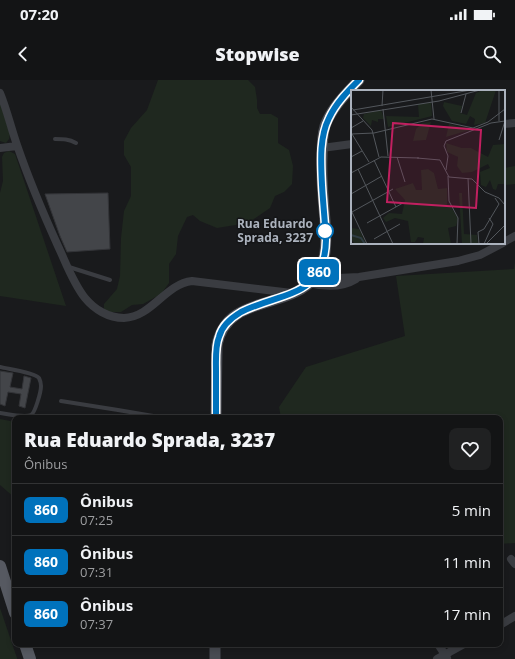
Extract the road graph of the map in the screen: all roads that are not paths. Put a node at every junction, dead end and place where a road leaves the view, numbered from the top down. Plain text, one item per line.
1 (360, 80) edge
2 (0, 93) edge
3 (515, 123) edge
4 (505, 124) edge
5 (55, 139) dead end
6 (76, 143) dead end
7 (351, 144) edge
8 (17, 146) junction
9 (0, 148) edge
10 (322, 148) junction
11 (515, 236) edge
12 (505, 242) edge
13 (501, 244) edge
14 (67, 266) junction
15 (110, 280) dead end
16 (312, 280) junction
17 (294, 293) junction
18 (0, 367) edge
19 (61, 401) dead end
20 (0, 413) edge
21 (17, 415) edge
22 (32, 415) edge
23 (147, 415) edge
24 (216, 415) edge
25 (0, 566) edge
26 (12, 604) edge
27 (515, 616) edge
28 (503, 622) edge
29 (26, 647) edge
30 (215, 647) edge
31 (440, 647) edge
32 (460, 647) edge
33 (446, 657) edge
34 (30, 659) edge
35 (214, 659) edge
36 (437, 659) edge

1 - 10 main road
2 - 8 street
3 - 4 street
5 - 6 lane
7 - 10 street
8 - 9 street
8 - 14 street
10 - 16 main road
11 - 12 street
13 - 16 street
14 - 15 lane
14 - 17 street
16 - 17 main road
17 - 24 main road
18 - 22 lane
19 - 23 lane
20 - 21 lane
25 - 26 main road
27 - 28 street
29 - 34 main road
30 - 35 main road
31 - 33 street
32 - 33 street
33 - 36 street

